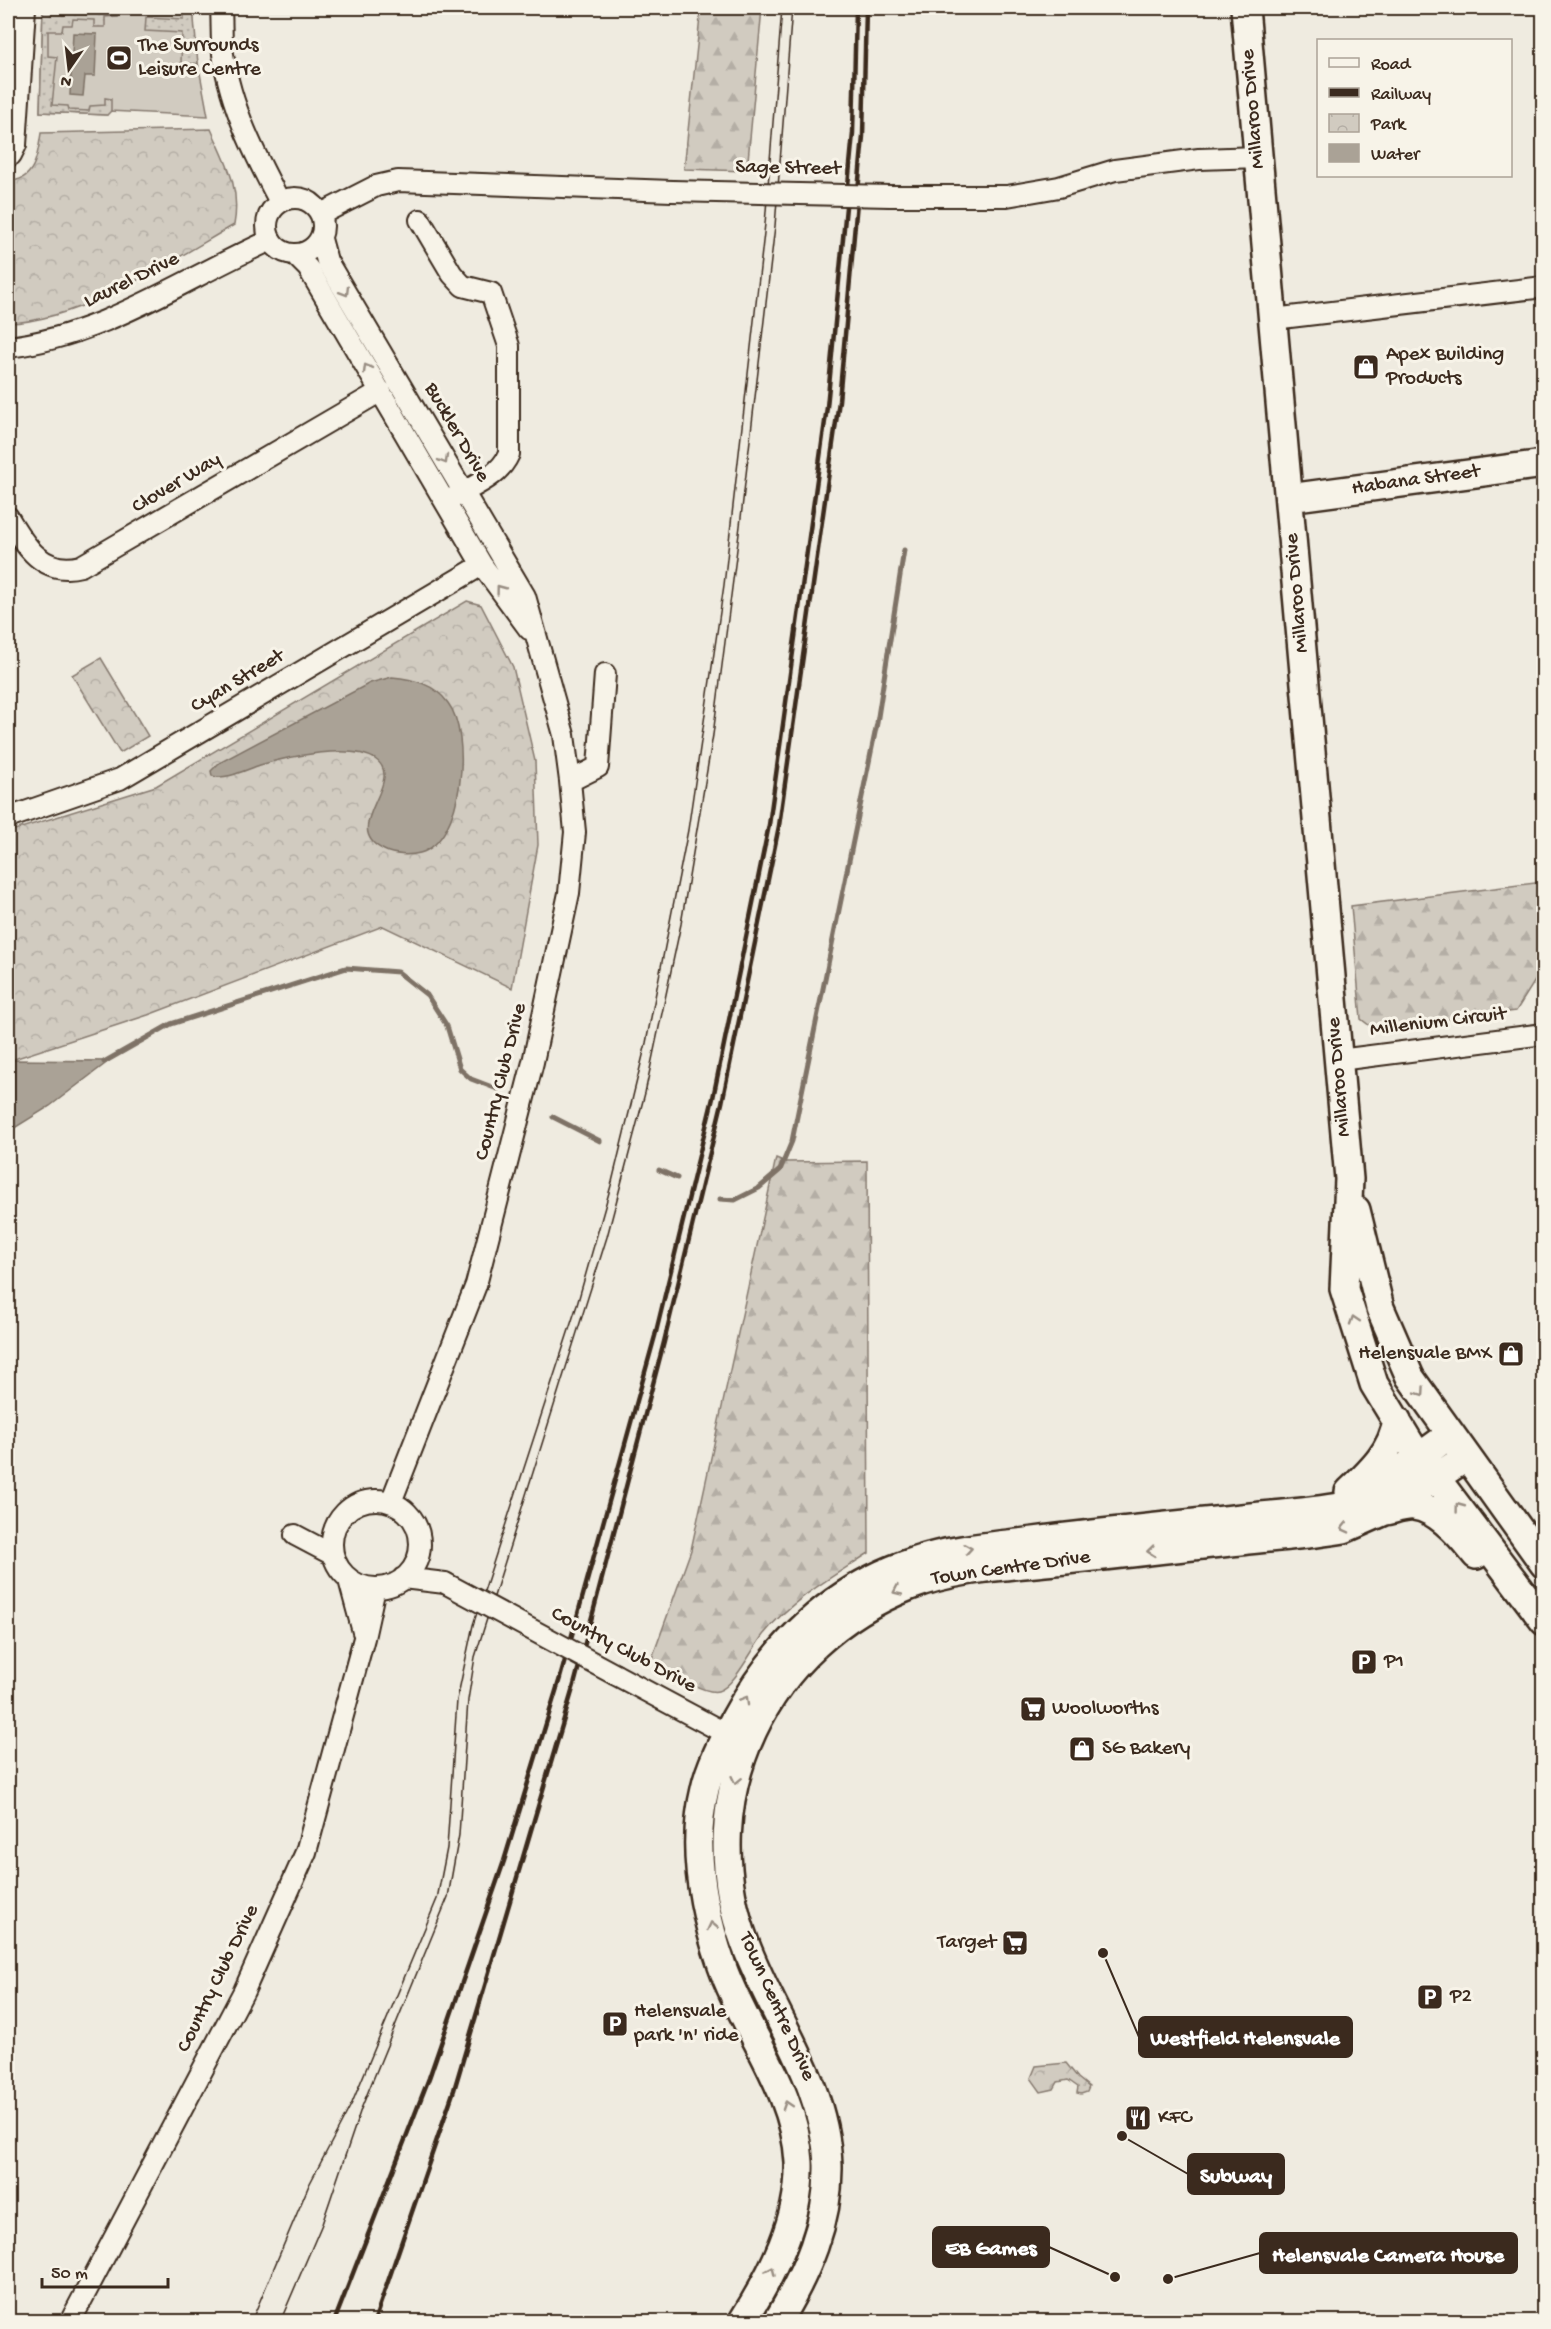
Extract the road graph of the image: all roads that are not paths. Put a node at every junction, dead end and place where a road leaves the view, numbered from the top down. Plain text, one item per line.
1 (25, 8) edge
2 (221, 8) edge
3 (1245, 8) edge
4 (13, 128) edge
5 (8, 156) edge
6 (1259, 157) junction
7 (280, 202) junction
8 (321, 214) junction
9 (420, 220) dead end
10 (321, 239) junction
11 (271, 240) junction
12 (295, 255) junction
13 (1544, 287) edge
14 (1273, 319) junction
15 (8, 347) edge
16 (381, 391) junction
17 (1544, 464) edge
18 (463, 492) junction
19 (1289, 498) junction
20 (446, 502) junction
21 (8, 517) edge
22 (482, 565) junction
23 (542, 656) junction
24 (605, 674) dead end
25 (570, 781) junction
26 (8, 818) edge
27 (1544, 1034) edge
28 (1339, 1060) junction
29 (1349, 1179) junction
30 (1397, 1420) junction
31 (1451, 1434) junction
32 (1419, 1455) junction
33 (1467, 1457) junction
34 (1436, 1477) junction
35 (391, 1502) junction
36 (1333, 1508) junction
37 (1385, 1511) junction
38 (1185, 1524) junction
39 (333, 1532) junction
40 (1249, 1540) junction
41 (333, 1555) junction
42 (417, 1560) junction
43 (1544, 1564) edge
44 (403, 1578) junction
45 (349, 1580) junction
46 (445, 1584) junction
47 (375, 1588) junction
48 (1540, 1616) edge
49 (364, 1638) junction
50 (737, 1739) junction
51 (70, 2322) edge
52 (742, 2322) edge
53 (777, 2322) edge

1 - 4 street
2 - 7 street
3 - 6 street, Millaroo Drive
4 - 5 street
6 - 8 street, Sage Street, bridge
6 - 14 street, Millaroo Drive
7 - 8 street
7 - 11 street
8 - 10 street
9 - 18 street
10 - 12 street
10 -> 18 street, Buckler Drive
11 - 12 street
11 - 15 street, Laurel Drive
16 -> 12 street, Buckler Drive
13 - 14 street
14 - 19 street, Millaroo Drive
16 - 20 street, Buckler Drive
16 - 21 street, Clover Way
17 - 19 street, Habana Street
18 - 20 street
18 - 23 street, Buckler Drive
19 - 28 street, Millaroo Drive
20 - 22 street, Buckler Drive
23 -> 22 street, Buckler Drive
22 - 26 street, Cyan Street
23 - 25 street, Buckler Drive
24 - 25 street
25 - 35 street, Country Club Drive
27 - 28 street, Millenium Circuit
28 - 29 street, Millaroo Drive
30 -> 29 street, Millaroo Drive
29 -> 31 street, Millaroo Drive
30 - 32 street, Millaroo Drive
30 - 36 street
31 - 32 street, Town Centre Drive
31 - 33 street, Millaroo Drive
32 - 34 street, Millaroo Drive
32 - 36 street, Town Centre Drive
33 - 34 street, Town Centre Drive
33 - 43 street, Millaroo Drive
34 - 37 street, Town Centre Drive
48 -> 34 street, Millaroo Drive
35 - 39 street
35 - 42 street
36 - 38 street, Town Centre Drive
37 -> 40 street, Town Centre Drive
37 - 48 street
38 - 40 street
50 -> 38 street, Town Centre Drive
39 - 41 street
39 - 41 street
40 -> 50 street, Town Centre Drive
41 - 45 street, Country Club Drive
42 - 44 street
42 - 46 street, Country Club Drive
44 - 46 street, Country Club Drive
44 - 47 street, Country Club Drive
45 - 47 street
45 - 49 street, Country Club Drive
46 - 50 street, Country Club Drive, bridge
47 - 49 street, Country Club Drive
49 - 51 street, Country Club Drive
52 -> 50 street, Town Centre Drive
50 -> 53 street, Town Centre Drive

